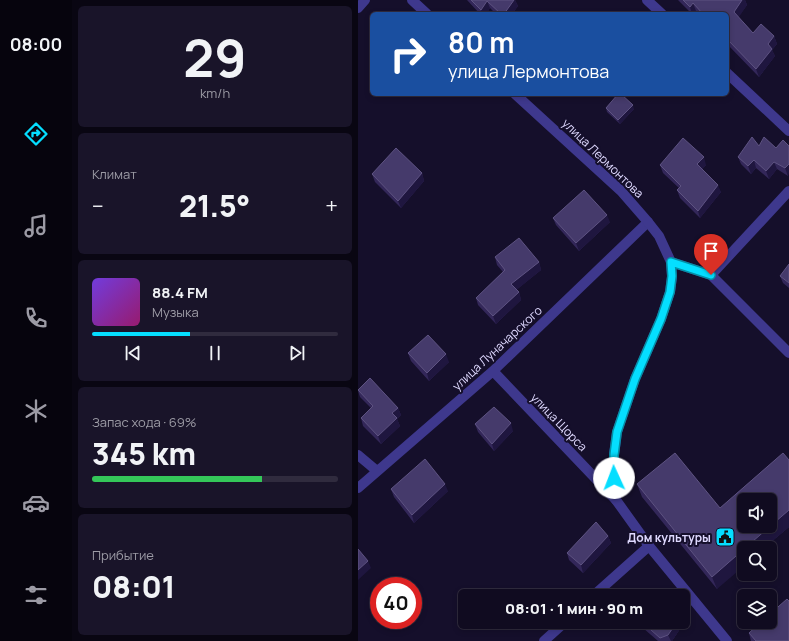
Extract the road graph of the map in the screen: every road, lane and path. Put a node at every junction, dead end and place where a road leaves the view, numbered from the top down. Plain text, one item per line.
1 (364, 0) edge
2 (412, 0) edge
3 (647, 0) edge
4 (358, 8) edge
5 (425, 12) edge
6 (660, 12) edge
7 (729, 76) edge
8 (517, 96) edge
9 (789, 131) edge
10 (789, 191) edge
11 (648, 222) junction
12 (671, 262) junction
13 (711, 275) junction
14 (789, 353) edge
15 (493, 371) junction
16 (358, 455) edge
17 (377, 471) junction
18 (358, 488) edge
19 (616, 500) junction
20 (649, 546) junction
21 (601, 589) edge
22 (557, 629) edge
23 (544, 641) edge
24 (727, 641) edge

1 - 4 street
2 - 5 street
3 - 6 street
7 - 9 street
8 - 11 street, улица Лермонтова
10 - 13 street
11 - 12 street, улица Лермонтова
11 - 15 street, улица Луначарского
12 - 13 street
12 - 19 street
13 - 14 street
15 - 17 street, улица Луначарского
15 - 19 street, улица Щорса
16 - 17 street
17 - 18 street, улица Луначарского
19 - 20 street, улица Щорса
20 - 21 street
20 - 24 street, улица Щорса
22 - 23 street

